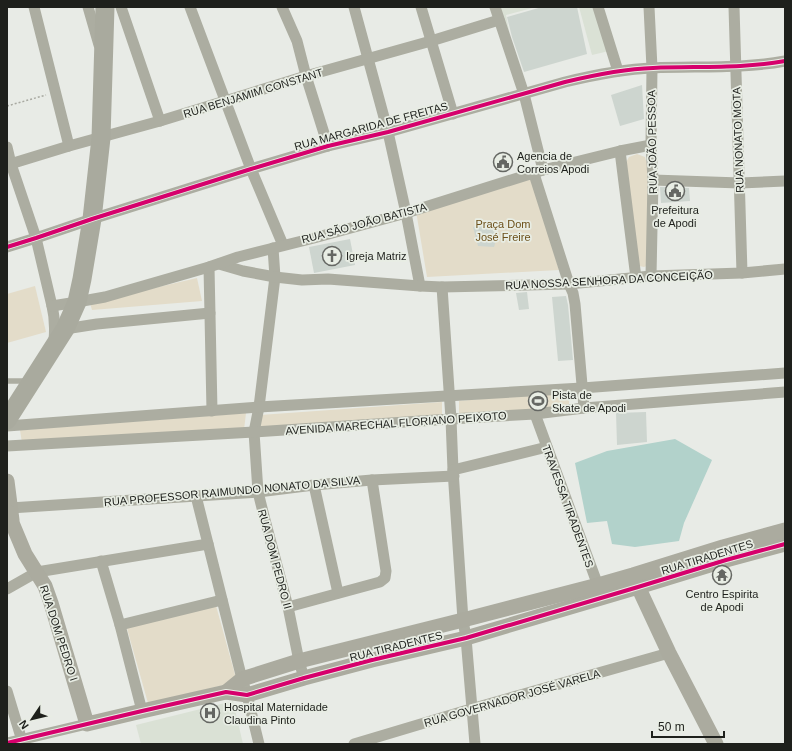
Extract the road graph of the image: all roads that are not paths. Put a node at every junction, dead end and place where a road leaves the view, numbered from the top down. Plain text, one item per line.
1 (34, 7) edge
2 (88, 7) edge
3 (105, 7) edge
4 (121, 7) edge
5 (190, 7) edge
6 (282, 7) edge
7 (288, 7) edge
8 (354, 7) edge
9 (421, 7) edge
10 (495, 7) edge
11 (598, 7) edge
12 (649, 7) edge
13 (734, 7) edge
14 (499, 20) junction
15 (297, 40) junction
16 (431, 41) junction
17 (369, 58) junction
18 (103, 59) junction
19 (785, 61) edge
20 (736, 66) junction
21 (652, 68) junction
22 (618, 71) junction
23 (306, 76) junction
24 (524, 94) junction
25 (226, 100) junction
26 (453, 114) junction
27 (160, 121) junction
28 (388, 132) junction
29 (101, 138) junction
30 (651, 145) junction
31 (69, 146) junction
32 (328, 146) junction
33 (7, 147) edge
34 (620, 151) junction
35 (9, 164) edge
36 (251, 169) junction
37 (538, 172) junction
38 (653, 180) junction
39 (785, 181) edge
40 (740, 183) junction
41 (406, 213) junction
42 (92, 218) junction
43 (36, 238) junction
44 (7, 247) edge
45 (278, 247) junction
46 (214, 266) junction
47 (785, 269) edge
48 (742, 273) junction
49 (651, 276) junction
50 (275, 277) junction
51 (636, 278) junction
52 (569, 284) junction
53 (420, 286) junction
54 (442, 287) junction
55 (77, 302) junction
56 (52, 306) junction
57 (210, 313) junction
58 (65, 329) junction
59 (53, 347) junction
60 (785, 373) edge
61 (7, 381) edge
62 (31, 382) junction
63 (582, 388) junction
64 (785, 392) edge
65 (450, 396) junction
66 (259, 407) junction
67 (584, 408) junction
68 (212, 411) junction
69 (535, 414) junction
70 (451, 419) junction
71 (7, 420) edge
72 (7, 426) edge
73 (254, 432) junction
74 (7, 446) edge
75 (547, 447) junction
76 (453, 473) junction
77 (372, 480) junction
78 (7, 481) edge
79 (314, 485) junction
80 (258, 492) junction
81 (196, 496) junction
82 (9, 513) edge
83 (785, 530) edge
84 (208, 544) junction
85 (785, 544) edge
86 (724, 553) junction
87 (101, 561) junction
88 (37, 572) junction
89 (636, 581) junction
90 (7, 589) edge
91 (600, 591) junction
92 (338, 593) junction
93 (222, 600) junction
94 (288, 607) junction
95 (463, 620) junction
96 (120, 625) junction
97 (466, 638) junction
98 (367, 644) junction
99 (669, 653) junction
100 (372, 660) junction
101 (299, 661) junction
102 (304, 678) junction
103 (242, 679) junction
104 (7, 691) edge
105 (226, 692) junction
106 (247, 695) junction
107 (472, 709) junction
108 (142, 711) junction
109 (87, 724) junction
110 (22, 742) edge
111 (7, 743) edge
112 (259, 744) edge
113 (354, 744) edge
114 (475, 744) edge
115 (716, 744) edge

1 - 31 street
2 - 18 street
3 - 18 highway
4 - 27 street
5 - 25 street, RUA DOM PEDRO II
6 - 15 street
7 - 15 street
8 - 17 street
9 - 16 street
10 - 14 street
11 - 22 street
12 - 21 street, RUA JOÃO PESSOA
13 - 20 street, RUA NONATO MOTA
14 - 16 street, RUA BENJAMIM CONSTANT
14 - 24 street
15 - 23 street
16 - 17 street, RUA BENJAMIM CONSTANT
16 - 26 street
17 - 23 street, RUA BENJAMIM CONSTANT
17 - 28 street
18 - 29 highway
19 - 20 street, RUA MARGARIDA DE FREITAS
20 - 21 street, RUA MARGARIDA DE FREITAS
20 - 40 street, RUA NONATO MOTA
21 - 22 street, RUA MARGARIDA DE FREITAS
21 - 30 street, RUA JOÃO PESSOA
22 - 24 street, RUA MARGARIDA DE FREITAS
23 - 25 street, RUA BENJAMIM CONSTANT
23 - 32 street
24 - 26 street, RUA MARGARIDA DE FREITAS
24 - 37 street
25 - 27 street, RUA BENJAMIM CONSTANT
25 - 36 street, RUA DOM PEDRO II
26 - 28 street, RUA MARGARIDA DE FREITAS
27 - 29 street, RUA BENJAMIM CONSTANT
28 - 32 street, RUA MARGARIDA DE FREITAS
28 - 41 street
29 - 31 street, RUA BENJAMIM CONSTANT
29 - 42 highway
30 - 34 street, RUA SÃO JOÃO BATISTA
30 - 38 street, RUA JOÃO PESSOA
31 - 35 street, RUA BENJAMIM CONSTANT
32 - 36 street, RUA MARGARIDA DE FREITAS
33 - 35 street
34 - 37 street, RUA SÃO JOÃO BATISTA
34 - 51 street
35 - 43 street
36 - 42 street, RUA MARGARIDA DE FREITAS
36 - 45 street, RUA DOM PEDRO II
37 - 41 street, RUA SÃO JOÃO BATISTA
37 - 52 street
38 - 40 street
38 - 49 street, RUA JOÃO PESSOA
39 - 40 street
40 - 48 street, RUA NONATO MOTA
41 - 45 street, RUA SÃO JOÃO BATISTA
41 - 53 street
42 - 43 street, RUA MARGARIDA DE FREITAS
42 - 55 highway
43 - 44 street, RUA MARGARIDA DE FREITAS
43 - 56 street
45 - 46 street, RUA SÃO JOÃO BATISTA
45 - 50 street, RUA DOM PEDRO II
46 - 50 street, RUA NOSSA SENHORA DA CONCEIÇÃO
46 - 55 street, RUA SÃO JOÃO BATISTA
46 - 57 street
47 - 48 street, RUA NOSSA SENHORA DA CONCEIÇÃO
48 - 49 street, RUA NOSSA SENHORA DA CONCEIÇÃO
49 - 51 street, RUA NOSSA SENHORA DA CONCEIÇÃO
50 - 53 street, RUA NOSSA SENHORA DA CONCEIÇÃO
50 - 66 street, RUA DOM PEDRO II
51 - 52 street, RUA NOSSA SENHORA DA CONCEIÇÃO
52 - 54 street, RUA NOSSA SENHORA DA CONCEIÇÃO
52 - 63 street
53 - 54 street, RUA NOSSA SENHORA DA CONCEIÇÃO
54 - 65 street
55 - 56 street, RUA SÃO JOÃO BATISTA
55 - 58 highway
56 - 59 street
57 - 58 street
57 - 68 street
58 - 59 highway
59 - 62 highway
60 - 63 street, AVENIDA MARECHAL FLORIANO PEIXOTO
61 - 62 lane
62 - 71 highway
63 - 65 street, AVENIDA MARECHAL FLORIANO PEIXOTO
63 - 67 street
64 - 67 street, AVENIDA MARECHAL FLORIANO PEIXOTO
65 - 66 street, AVENIDA MARECHAL FLORIANO PEIXOTO
65 - 70 street
66 - 68 street, AVENIDA MARECHAL FLORIANO PEIXOTO
66 - 73 street, RUA DOM PEDRO II
67 - 69 street, AVENIDA MARECHAL FLORIANO PEIXOTO
68 - 72 street, AVENIDA MARECHAL FLORIANO PEIXOTO
69 - 70 street, AVENIDA MARECHAL FLORIANO PEIXOTO
69 - 75 street, TRAVESSA TIRADENTES
70 - 73 street, AVENIDA MARECHAL FLORIANO PEIXOTO
70 - 76 street
73 - 74 street, AVENIDA MARECHAL FLORIANO PEIXOTO
73 - 80 street, RUA DOM PEDRO II
75 - 76 street, RUA PROFESSOR RAIMUNDO NONATO DA SILVA
75 - 91 street, TRAVESSA TIRADENTES
76 - 77 street, RUA PROFESSOR RAIMUNDO NONATO DA SILVA
76 - 95 street
77 - 79 street, RUA PROFESSOR RAIMUNDO NONATO DA SILVA
77 - 92 street
78 - 82 street, RUA DOM PEDRO I
79 - 80 street, RUA PROFESSOR RAIMUNDO NONATO DA SILVA
79 - 92 street
80 - 81 street, RUA PROFESSOR RAIMUNDO NONATO DA SILVA
80 - 94 street, RUA DOM PEDRO II
81 - 82 street, RUA PROFESSOR RAIMUNDO NONATO DA SILVA
81 - 84 street
82 - 88 street, RUA DOM PEDRO I
83 - 86 street, RUA TIRADENTES
84 - 87 street
84 - 93 street
85 - 86 street, RUA TIRADENTES
86 - 89 street, RUA TIRADENTES
87 - 88 street
87 - 96 street
88 - 90 street
88 - 109 street, RUA DOM PEDRO I
89 - 91 street, RUA TIRADENTES
89 - 99 street
91 - 95 street, RUA TIRADENTES
91 - 97 street, RUA TIRADENTES
92 - 94 street
93 - 96 street
93 - 103 street
94 - 101 street, RUA DOM PEDRO II
95 - 97 street
95 - 98 street, RUA TIRADENTES
96 - 108 street
97 - 100 street, RUA TIRADENTES
97 - 107 street
98 - 100 street
98 - 101 street, RUA TIRADENTES
99 - 107 street, RUA GOVERNADOR JOSÉ VARELA
99 - 115 street
100 - 102 street, RUA TIRADENTES
101 - 102 street, RUA DOM PEDRO II
101 - 103 street, RUA TIRADENTES
102 - 106 street, RUA TIRADENTES
103 - 105 street, RUA TIRADENTES
103 - 106 street
104 - 110 street
105 - 106 street, RUA TIRADENTES
105 - 108 street, RUA TIRADENTES
106 - 112 street
107 - 113 street, RUA GOVERNADOR JOSÉ VARELA
107 - 114 street
108 - 109 street, RUA TIRADENTES
109 - 110 street, RUA TIRADENTES
110 - 111 street, RUA TIRADENTES

